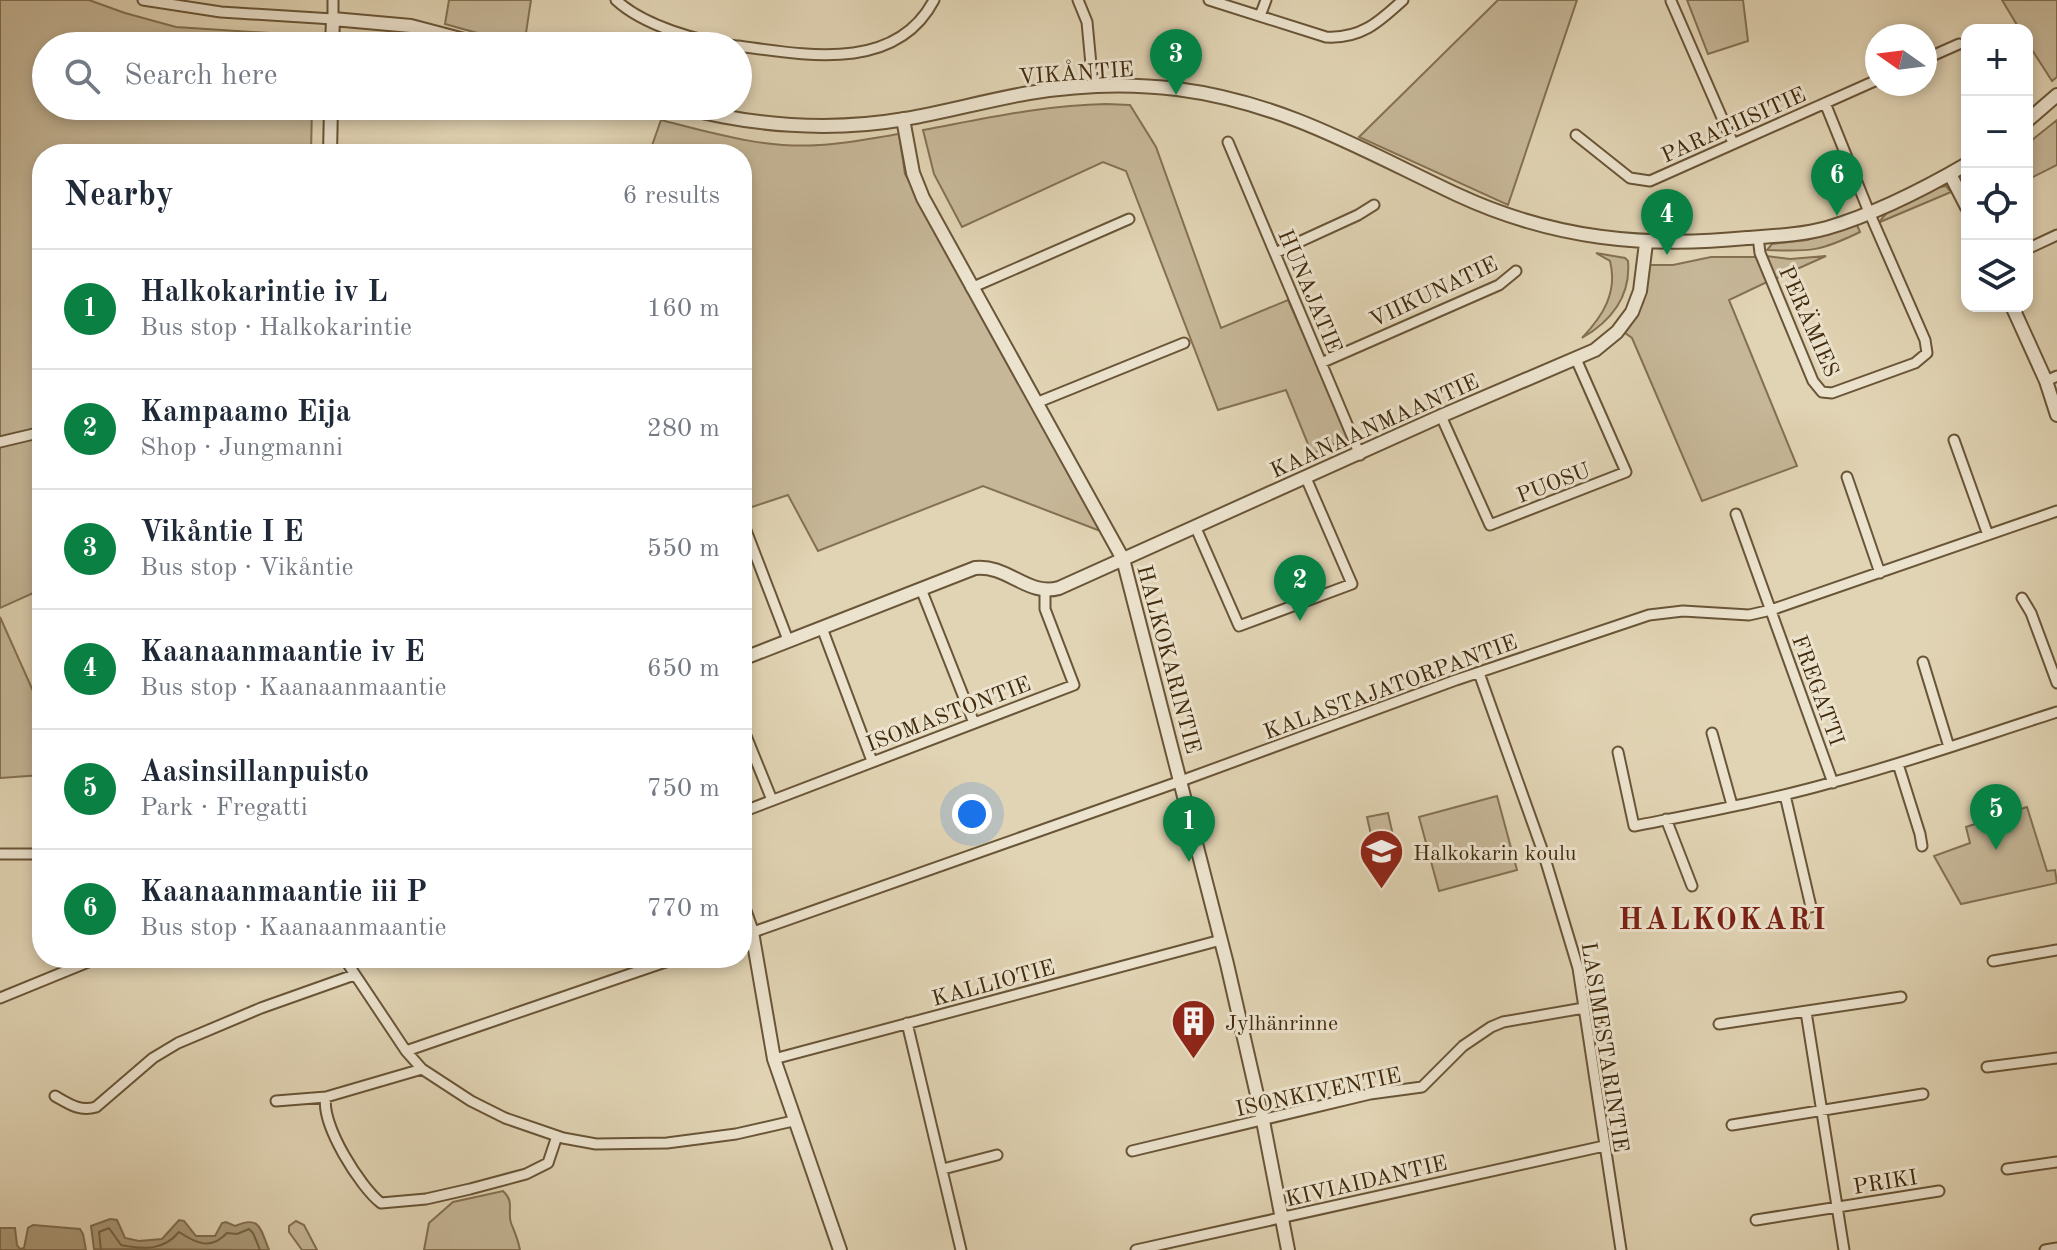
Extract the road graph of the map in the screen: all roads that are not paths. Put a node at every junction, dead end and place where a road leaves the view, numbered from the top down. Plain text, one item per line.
1 (143, 0) edge
2 (333, 0) edge
3 (616, 0) edge
4 (934, 0) edge
5 (1209, 0) edge
6 (1266, 0) edge
7 (1403, 0) edge
8 (1083, 1) edge
9 (1671, 1) edge
10 (1260, 16) junction
11 (333, 19) junction
12 (333, 32) edge
13 (434, 32) edge
14 (679, 32) edge
15 (1959, 44) dead end
16 (752, 48) edge
17 (1937, 54) edge
18 (1865, 85) edge
19 (1093, 86) junction
20 (2057, 95) edge
21 (1825, 103) junction
22 (2033, 116) edge
23 (903, 119) junction
24 (331, 120) edge
25 (751, 120) edge
26 (1576, 135) dead end
27 (1228, 142) dead end
28 (1733, 143) junction
29 (330, 144) edge
30 (1961, 168) edge
31 (1950, 174) junction
32 (1961, 195) edge
33 (1374, 205) dead end
34 (1869, 212) junction
35 (1129, 219) dead end
36 (2057, 235) edge
37 (1758, 237) junction
38 (1646, 243) junction
39 (2033, 246) edge
40 (1275, 253) junction
41 (1516, 271) dead end
42 (971, 288) junction
43 (2015, 312) edge
44 (1184, 343) dead end
45 (1576, 359) junction
46 (1321, 363) junction
47 (2051, 379) edge
48 (1036, 403) junction
49 (2057, 415) edge
50 (1441, 416) junction
51 (32, 434) edge
52 (1954, 440) dead end
53 (0, 442) edge
54 (1360, 455) junction
55 (1847, 477) dead end
56 (1306, 478) junction
57 (2057, 511) edge
58 (1736, 514) dead end
59 (1195, 526) junction
60 (1988, 535) junction
61 (752, 546) edge
62 (1123, 559) junction
63 (1880, 573) junction
64 (921, 589) junction
65 (1045, 591) junction
66 (2022, 598) dead end
67 (1771, 610) junction
68 (822, 628) junction
69 (788, 640) junction
70 (752, 655) edge
71 (1923, 662) dead end
72 (1479, 673) junction
73 (2057, 683) edge
74 (2057, 712) edge
75 (974, 723) junction
76 (1712, 733) dead end
77 (1949, 747) junction
78 (752, 751) edge
79 (1618, 752) dead end
80 (872, 761) junction
81 (1898, 764) junction
82 (1181, 781) junction
83 (1833, 783) junction
84 (1785, 795) junction
85 (772, 800) junction
86 (1732, 805) junction
87 (752, 808) edge
88 (1666, 819) junction
89 (1922, 846) dead end
90 (0, 854) edge
91 (32, 854) edge
92 (1692, 886) dead end
93 (1811, 907) dead end
94 (752, 932) edge
95 (1221, 940) junction
96 (2057, 950) edge
97 (752, 957) edge
98 (1993, 961) dead end
99 (74, 968) edge
100 (350, 968) edge
101 (648, 968) edge
102 (354, 975) junction
103 (1901, 997) dead end
104 (0, 998) edge
105 (1584, 1008) junction
106 (1806, 1012) junction
107 (907, 1023) junction
108 (1719, 1024) dead end
109 (406, 1051) junction
110 (2057, 1058) edge
111 (774, 1059) junction
112 (1987, 1067) dead end
113 (422, 1069) junction
114 (1923, 1094) dead end
115 (55, 1096) dead end
116 (326, 1097) junction
117 (276, 1101) dead end
118 (1824, 1111) junction
119 (793, 1121) junction
120 (1263, 1121) junction
121 (1732, 1125) dead end
122 (557, 1136) junction
123 (1604, 1146) junction
124 (1132, 1151) dead end
125 (997, 1155) dead end
126 (2057, 1162) edge
127 (943, 1169) junction
128 (2007, 1169) dead end
129 (1939, 1191) dead end
130 (1837, 1207) junction
131 (1283, 1217) junction
132 (1756, 1220) dead end
133 (2057, 1248) edge
134 (840, 1250) edge
135 (961, 1250) edge
136 (1136, 1250) edge
137 (1288, 1250) edge
138 (1621, 1250) edge
139 (1844, 1250) edge
140 (2045, 1250) edge

1 - 11 street
2 - 11 street
3 - 14 street
4 - 16 street
5 - 10 street
6 - 10 street
7 - 10 street
8 - 19 street
9 - 28 street
11 - 12 street
11 - 13 street
15 - 17 street
18 - 21 street, PARATIISITIE
19 - 23 street, VIKÅNTIE
19 - 38 street, VIKÅNTIE
20 - 22 street
21 - 28 street, PARATIISITIE
21 - 34 street
23 - 25 street, VIKÅNTIE
23 - 42 street, HALKOKARINTIE
24 - 29 street
26 - 28 street, PARATIISITIE
27 - 40 street, HUNAJATIE
30 - 31 street
31 - 32 street
31 - 34 street
33 - 40 street
34 - 37 street
34 - 37 street, PERÄMIES
35 - 42 street
36 - 39 street
37 - 38 street
38 - 45 street, KAANAANMAANTIE
40 - 46 street, HUNAJATIE
41 - 46 street, VIIKUNATIE
42 - 48 street, HALKOKARINTIE
43 - 47 street
44 - 48 street
45 - 50 street, KAANAANMAANTIE
45 - 50 street, PUOSU
46 - 54 street, HUNAJATIE
47 - 49 street
48 - 62 street, HALKOKARINTIE
50 - 54 street, KAANAANMAANTIE
51 - 53 street
52 - 60 street
54 - 56 street, KAANAANMAANTIE
55 - 63 street
56 - 59 street, KAANAANMAANTIE
56 - 59 street
57 - 60 street, KALASTAJATORPANTIE
58 - 67 street, FREGATTI
59 - 62 street, KAANAANMAANTIE
60 - 63 street, KALASTAJATORPANTIE
61 - 69 street
62 - 65 street, KAANAANMAANTIE
62 - 82 street, HALKOKARINTIE
63 - 67 street, KALASTAJATORPANTIE
64 - 65 street
64 - 68 street
64 - 75 street
65 - 75 street, ISOMASTONTIE
66 - 73 street
67 - 72 street, KALASTAJATORPANTIE
67 - 83 street, FREGATTI
68 - 69 street
68 - 80 street
69 - 70 street
71 - 77 street
72 - 82 street, KALASTAJATORPANTIE
72 - 105 street, LASIMESTARINTIE
74 - 77 street
75 - 80 street, ISOMASTONTIE
76 - 86 street
77 - 81 street
78 - 85 street
79 - 88 street
80 - 85 street, ISOMASTONTIE
81 - 83 street
81 - 89 street
82 - 94 street, KALASTAJATORPANTIE
82 - 95 street, HALKOKARINTIE
83 - 84 street
84 - 86 street
84 - 93 street
85 - 87 street, ISOMASTONTIE
86 - 88 street
88 - 92 street
90 - 91 street
95 - 107 street, KALLIOTIE
95 - 120 street, HALKOKARINTIE
96 - 98 street
97 - 111 street
99 - 104 street
100 - 102 street
101 - 109 street
102 - 109 street
102 - 115 street
103 - 106 street
105 - 120 street, ISONKIVENTIE
105 - 123 street, LASIMESTARINTIE
106 - 108 street
106 - 118 street, PRIKI
107 - 111 street, KALLIOTIE
107 - 127 street
109 - 113 street
110 - 112 street
111 - 119 street
113 - 116 street
113 - 122 street
114 - 118 street
116 - 117 street
116 - 122 street
118 - 121 street
118 - 130 street, PRIKI
119 - 122 street
119 - 134 street
120 - 124 street, ISONKIVENTIE
120 - 131 street, HALKOKARINTIE
123 - 131 street, KIVIAIDANTIE
123 - 138 street, LASIMESTARINTIE
125 - 127 street
126 - 128 street
127 - 135 street
129 - 130 street, PRIKI
130 - 132 street, PRIKI
130 - 139 street, PRIKI
131 - 136 street, KIVIAIDANTIE
131 - 137 street, HALKOKARINTIE
133 - 140 street

